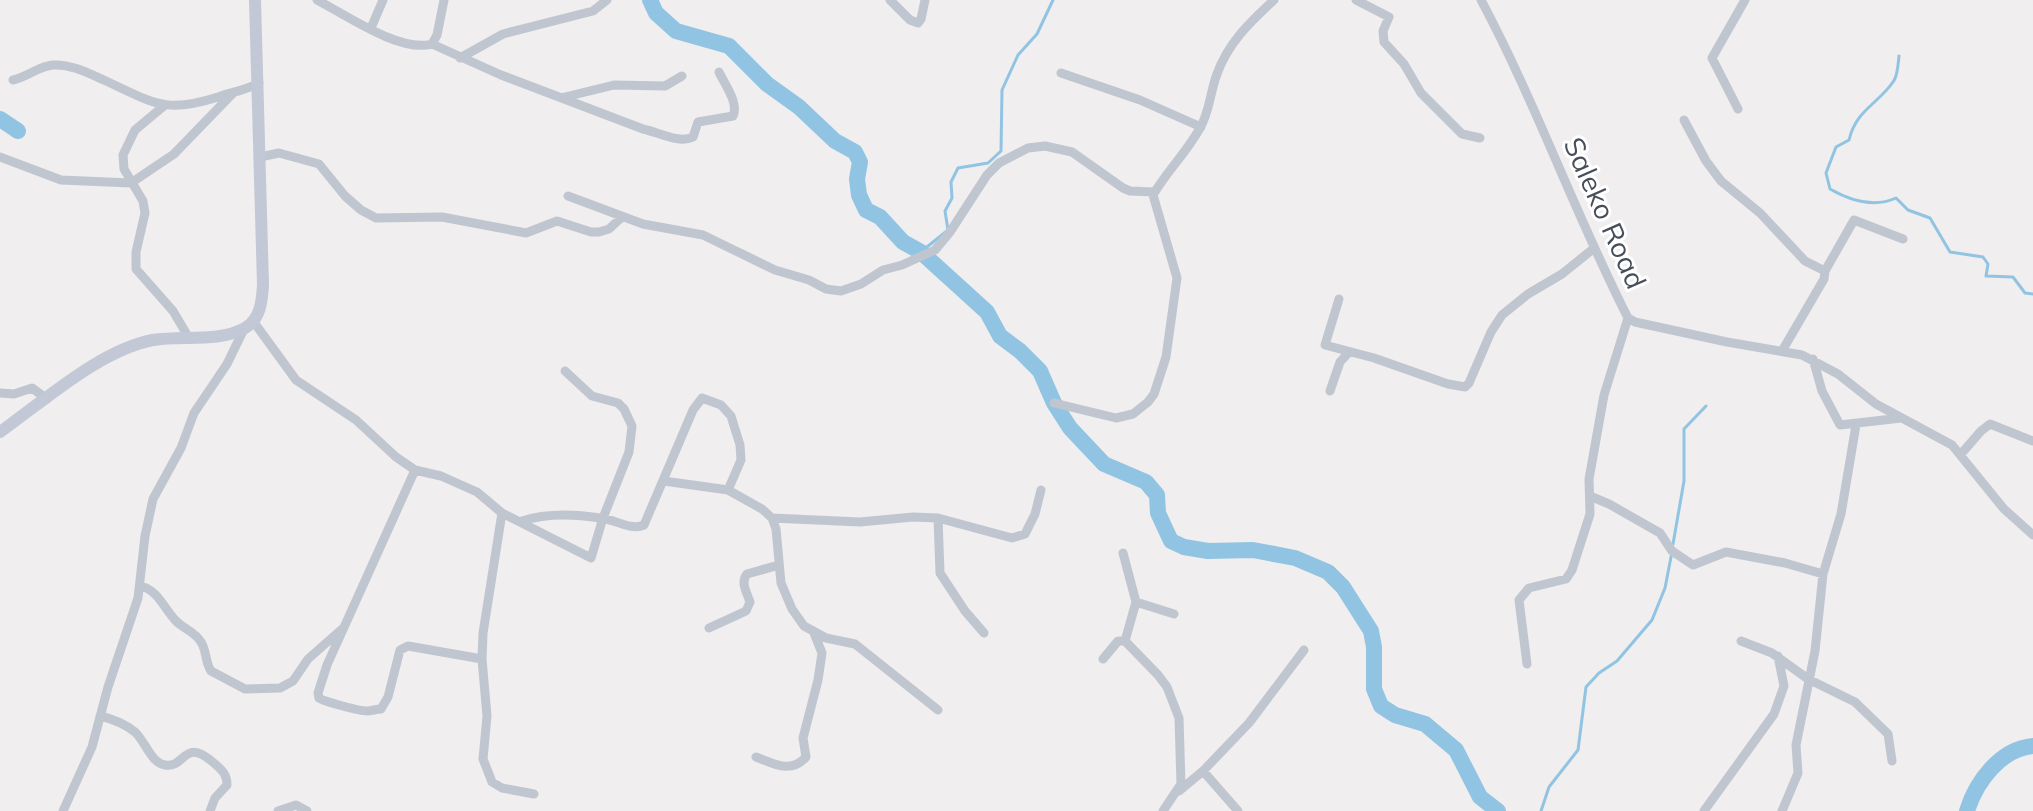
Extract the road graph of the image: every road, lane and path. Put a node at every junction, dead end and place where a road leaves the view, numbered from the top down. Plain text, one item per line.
1 (255, 0) edge
2 (317, 0) edge
3 (383, 0) edge
4 (444, 0) edge
5 (607, 0) edge
6 (890, 0) edge
7 (925, 0) edge
8 (1274, 0) edge
9 (1356, 0) edge
10 (1481, 0) edge
11 (1745, 0) edge
12 (371, 28) junction
13 (432, 44) junction
14 (460, 58) junction
15 (719, 72) dead end
16 (1061, 73) dead end
17 (682, 76) dead end
18 (13, 80) dead end
19 (259, 83) junction
20 (234, 92) junction
21 (561, 98) junction
22 (165, 105) junction
23 (1738, 109) dead end
24 (1684, 120) dead end
25 (1201, 127) junction
26 (1480, 138) dead end
27 (0, 157) edge
28 (260, 157) junction
29 (131, 183) junction
30 (1154, 192) junction
31 (568, 196) dead end
32 (622, 217) junction
33 (1903, 239) dead end
34 (1593, 249) junction
35 (1825, 271) junction
36 (1339, 299) dead end
37 (1628, 318) junction
38 (248, 325) junction
39 (189, 338) junction
40 (1782, 351) junction
41 (1349, 352) junction
42 (1813, 359) junction
43 (565, 371) dead end
44 (1330, 391) dead end
45 (0, 393) edge
46 (47, 399) junction
47 (1054, 403) dead end
48 (1901, 418) junction
49 (1856, 425) junction
50 (0, 432) edge
51 (2033, 441) edge
52 (1961, 454) junction
53 (415, 470) junction
54 (664, 481) junction
55 (728, 490) junction
56 (1041, 490) dead end
57 (1590, 496) junction
58 (502, 513) junction
59 (603, 518) junction
60 (772, 518) junction
61 (938, 518) junction
62 (522, 521) junction
63 (2033, 535) edge
64 (1123, 553) dead end
65 (779, 565) junction
66 (1823, 574) junction
67 (141, 586) junction
68 (1136, 602) junction
69 (1174, 614) dead end
70 (343, 628) junction
71 (709, 628) dead end
72 (814, 633) junction
73 (984, 633) dead end
74 (1125, 641) junction
75 (1741, 641) dead end
76 (1304, 650) dead end
77 (1778, 656) junction
78 (482, 659) junction
79 (1103, 659) dead end
80 (1527, 664) dead end
81 (1808, 679) junction
82 (938, 710) dead end
83 (100, 716) junction
84 (756, 757) dead end
85 (1892, 761) dead end
86 (1203, 771) junction
87 (1179, 791) junction
88 (534, 794) dead end
89 (63, 811) edge
90 (210, 811) edge
91 (278, 811) edge
92 (307, 811) edge
93 (1163, 811) edge
94 (1238, 811) edge
95 (1704, 811) edge
96 (1782, 811) edge

1 - 19 street
2 - 12 street
3 - 12 street
4 - 13 street
5 - 14 street
6 - 7 street
8 - 25 street
9 - 26 street
10 - 34 street, Saleko Road
11 - 23 street
12 - 13 street
13 - 14 street
14 - 21 street
15 - 21 street
16 - 25 street
17 - 21 street
18 - 22 street
19 - 20 street
19 - 28 street
20 - 22 street
20 - 29 street
22 - 29 street
24 - 35 street
25 - 30 street
27 - 29 street
28 - 32 street
28 - 38 street
29 - 39 street
30 - 32 street
30 - 47 street
31 - 32 street
33 - 35 street
34 - 37 street, Saleko Road
34 - 41 street
35 - 40 street
36 - 41 street
37 - 40 street, Saleko Road
37 - 57 street
38 - 39 street
38 - 53 street
38 - 67 street
39 - 46 street
40 - 42 street, Saleko Road
41 - 44 street
42 - 48 street, Saleko Road
42 - 49 street
43 - 59 street
45 - 46 street
46 - 50 street
48 - 49 street
48 - 52 street, Saleko Road
49 - 66 street
51 - 52 street
52 - 63 street, Saleko Road
53 - 58 street
53 - 70 street
54 - 55 street
54 - 55 street
54 - 59 street
55 - 60 street
56 - 61 street
57 - 66 street
57 - 80 street
58 - 62 street
58 - 78 street
59 - 62 street
59 - 62 street
60 - 61 street
60 - 65 street
61 - 73 street
64 - 68 street
65 - 71 street
65 - 72 street
66 - 81 street
67 - 70 street
67 - 83 street
68 - 69 street
68 - 74 street
70 - 78 street
72 - 82 street
72 - 84 street
74 - 79 street
74 - 87 street
75 - 77 street
76 - 86 street
77 - 81 street
77 - 95 street
78 - 88 street
81 - 85 street
81 - 96 street
83 - 89 street
83 - 90 street
86 - 87 street
86 - 94 street
87 - 93 street
91 - 92 street

